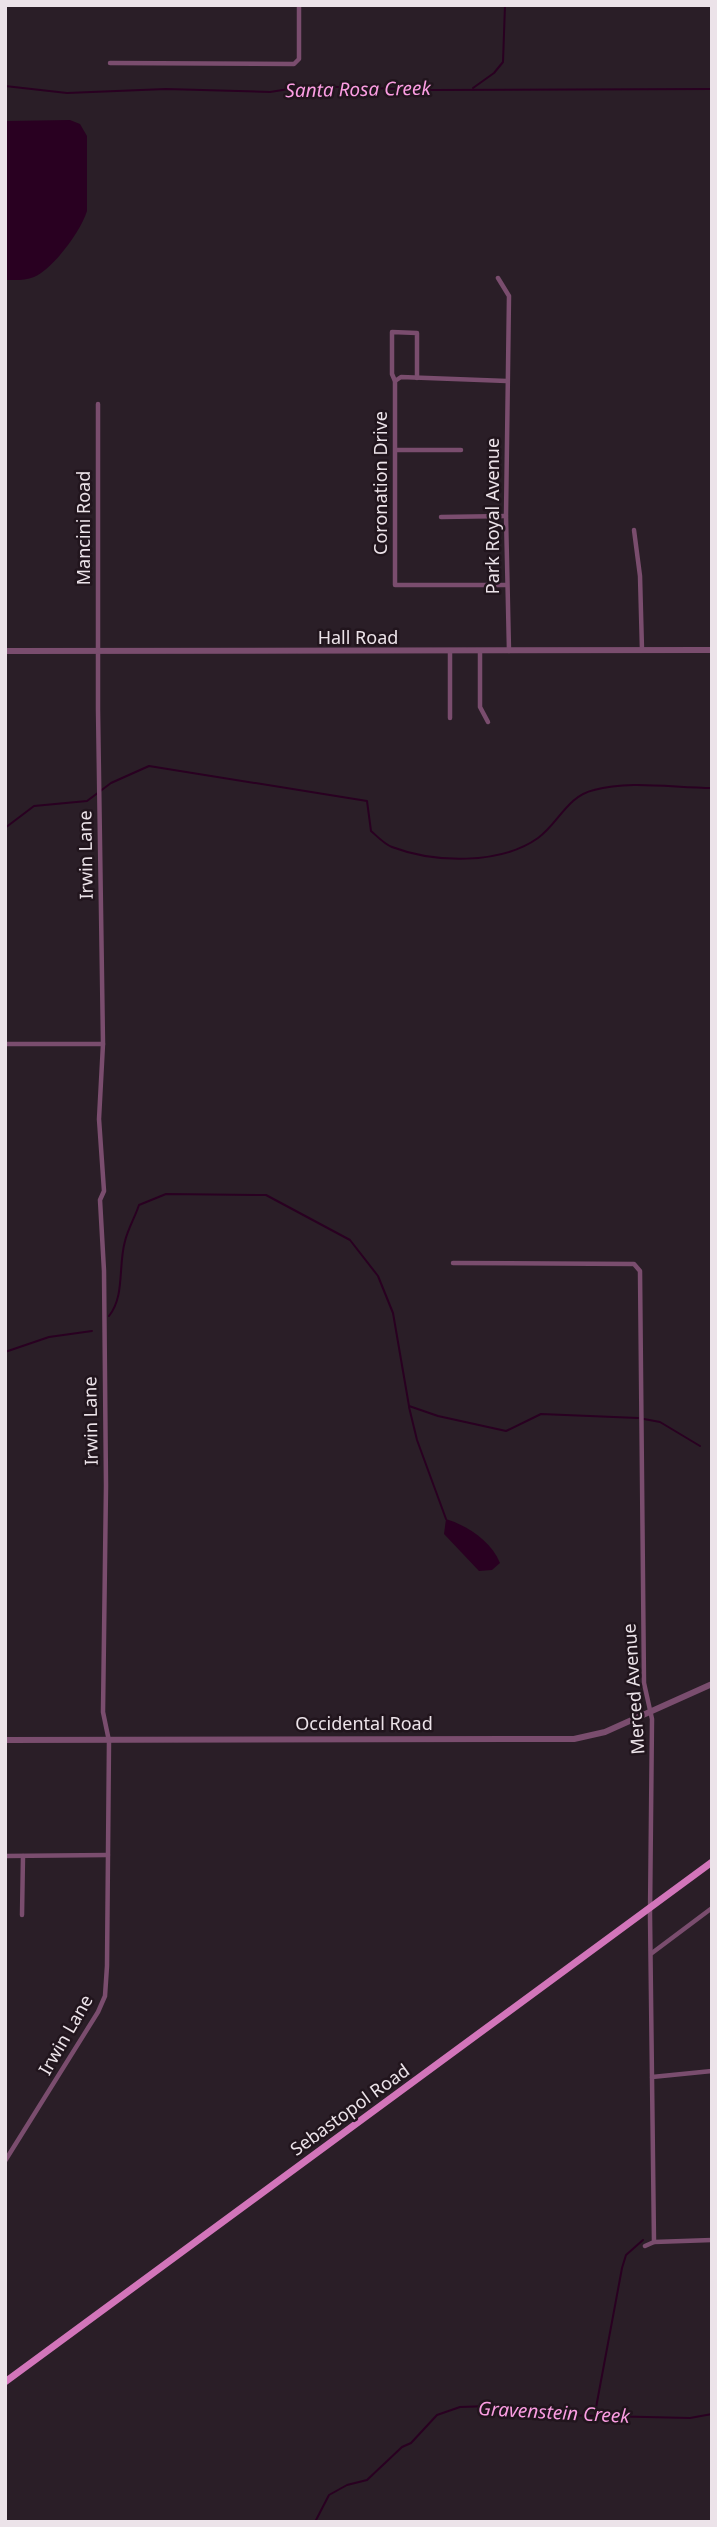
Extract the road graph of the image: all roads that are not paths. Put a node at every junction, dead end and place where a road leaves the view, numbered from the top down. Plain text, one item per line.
1 (299, 5) edge
2 (110, 63) dead end
3 (498, 278) dead end
4 (417, 378) junction
5 (395, 381) junction
6 (507, 381) junction
7 (98, 404) dead end
8 (396, 450) junction
9 (461, 450) dead end
10 (506, 516) junction
11 (441, 517) dead end
12 (634, 530) dead end
13 (506, 585) junction
14 (712, 650) edge
15 (5, 651) edge
16 (642, 651) junction
17 (450, 652) junction
18 (480, 652) junction
19 (509, 652) junction
20 (98, 653) junction
21 (450, 718) dead end
22 (488, 722) dead end
23 (5, 1044) edge
24 (103, 1044) junction
25 (453, 1263) dead end
26 (712, 1684) edge
27 (650, 1710) junction
28 (5, 1740) edge
29 (108, 1741) junction
30 (108, 1855) junction
31 (5, 1856) edge
32 (23, 1856) junction
33 (712, 1862) edge
34 (651, 1906) junction
35 (712, 1908) edge
36 (22, 1915) dead end
37 (652, 1953) junction
38 (712, 2071) edge
39 (652, 2077) junction
40 (5, 2161) edge
41 (712, 2240) edge
42 (654, 2242) junction
43 (645, 2246) dead end
44 (5, 2382) edge

1 - 2 street
3 - 6 street, Park Royal Avenue
4 - 5 street
4 - 5 street, Coronation Drive
4 - 6 street
5 - 8 street, Coronation Drive
6 - 10 street, Park Royal Avenue
7 - 20 street, Mancini Road
8 - 9 street
8 - 13 street, Coronation Drive
10 - 11 street
10 - 13 street, Park Royal Avenue
12 - 16 street
13 - 19 street, Park Royal Avenue
14 - 16 street, Hall Road
15 - 20 street, Hall Road
16 - 19 street, Hall Road
17 - 18 street, Hall Road
17 - 20 street, Hall Road
17 - 21 street
18 - 19 street, Hall Road
18 - 22 street
20 - 24 street, Irwin Lane
23 - 24 street
24 - 29 street, Irwin Lane
25 - 27 street, Merced Avenue
26 - 27 street, Occidental Road
27 - 29 street, Occidental Road
27 - 34 street, Merced Avenue
28 - 29 street, Occidental Road
29 - 30 street, Irwin Lane
30 - 32 street
30 - 40 street, Irwin Lane
31 - 32 street
32 - 36 street
33 - 34 main road, Sebastopol Road
34 - 37 street, Merced Avenue
34 - 44 main road, Sebastopol Road
35 - 37 street
37 - 39 street, Merced Avenue
38 - 39 street
39 - 42 street, Merced Avenue
41 - 42 street
42 - 43 street

